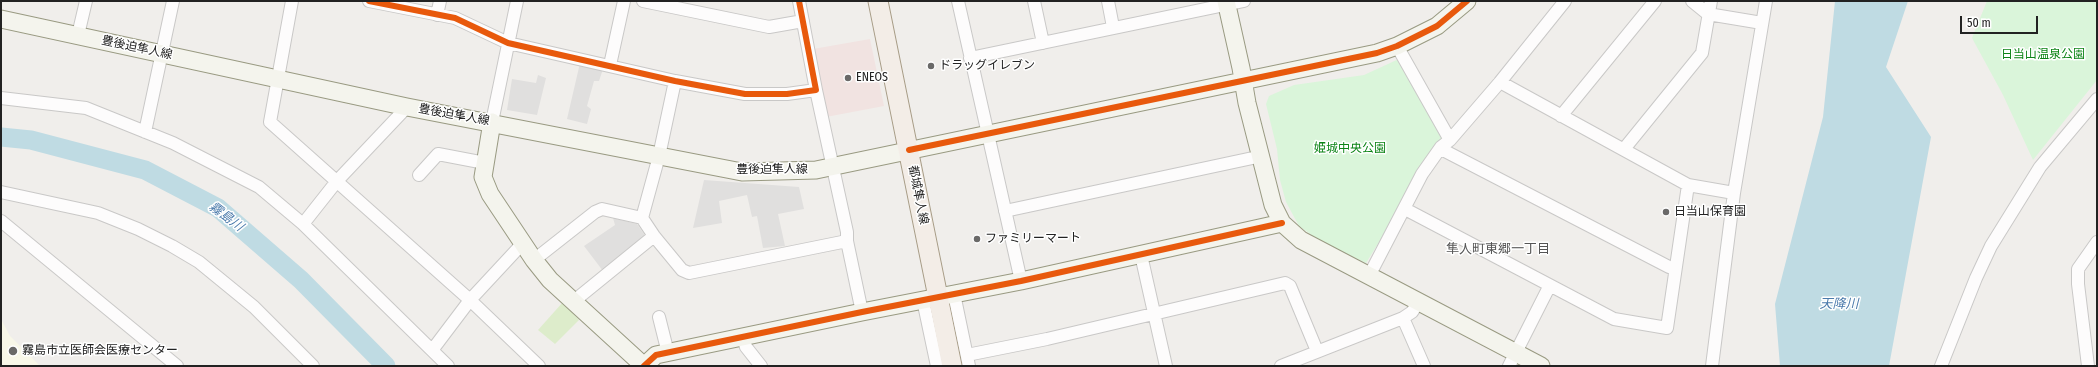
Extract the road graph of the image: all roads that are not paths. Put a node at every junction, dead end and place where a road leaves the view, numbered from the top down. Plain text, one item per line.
1 (86, 1) edge
2 (173, 1) edge
3 (292, 1) edge
4 (370, 1) edge
5 (440, 1) edge
6 (517, 1) edge
7 (624, 1) edge
8 (643, 1) edge
9 (799, 1) edge
10 (878, 1) edge
11 (958, 1) edge
12 (1034, 1) edge
13 (1108, 1) edge
14 (1244, 1) edge
15 (1467, 1) edge
16 (1565, 1) edge
17 (1655, 1) edge
18 (1692, 1) edge
19 (1711, 1) edge
20 (1766, 1) edge
21 (1226, 3) edge
22 (1708, 14) junction
23 (438, 15) junction
24 (1, 19) edge
25 (803, 21) junction
26 (1762, 23) junction
27 (1113, 27) junction
28 (78, 35) junction
29 (508, 42) junction
30 (1042, 43) junction
31 (1397, 46) junction
32 (161, 53) junction
33 (970, 58) junction
34 (610, 65) junction
35 (278, 80) junction
36 (675, 81) junction
37 (1243, 82) junction
38 (1500, 82) junction
39 (816, 90) junction
40 (1, 98) edge
41 (2097, 99) edge
42 (406, 107) junction
43 (1561, 116) junction
44 (492, 122) junction
45 (145, 132) junction
46 (987, 135) junction
47 (1445, 143) junction
48 (1624, 149) junction
49 (909, 150) junction
50 (659, 156) junction
51 (1262, 156) junction
52 (485, 163) junction
53 (833, 167) junction
54 (419, 175) dead end
55 (337, 180) junction
56 (1688, 185) junction
57 (1, 192) edge
58 (1734, 193) junction
59 (1405, 209) junction
60 (1005, 211) junction
61 (642, 218) junction
62 (1, 221) edge
63 (1282, 223) junction
64 (303, 224) junction
65 (654, 236) junction
66 (847, 241) junction
67 (2097, 242) edge
68 (523, 243) junction
69 (1141, 255) junction
70 (534, 260) junction
71 (1675, 268) junction
72 (1369, 276) junction
73 (1021, 281) junction
74 (1549, 287) junction
75 (938, 297) junction
76 (470, 300) junction
77 (574, 301) junction
78 (1418, 303) junction
79 (862, 312) junction
80 (1154, 313) junction
81 (659, 317) dead end
82 (1403, 318) junction
83 (743, 338) junction
84 (433, 349) junction
85 (1317, 351) junction
86 (668, 353) junction
87 (1512, 360) edge
88 (962, 362) edge
89 (177, 366) edge
90 (313, 366) edge
91 (448, 366) edge
92 (539, 366) edge
93 (644, 366) edge
94 (761, 366) edge
95 (937, 366) edge
96 (1166, 366) edge
97 (1281, 366) edge
98 (1424, 366) edge
99 (1540, 366) edge
100 (1712, 366) edge
101 (1941, 366) edge
102 (2088, 366) edge

1 - 28 street
2 - 32 street
3 - 35 street
4 - 23 street
5 - 23 street
6 - 29 street
7 - 34 street
8 - 25 street
9 - 25 street
10 - 49 main road, 都城隼人線
11 - 33 street
12 - 30 street
13 - 27 street
14 - 21 street
15 - 31 street, 豊後迫隼人線
16 - 38 street
17 - 43 street
18 - 22 street
19 - 22 street
20 - 26 street
21 - 27 street
21 - 37 street
22 - 26 street
22 - 48 street
23 - 29 street
24 - 28 street, 豊後迫隼人線
25 - 39 street
26 - 58 street
27 - 30 street
28 - 32 street, 豊後迫隼人線
29 - 34 street
29 - 44 street
30 - 33 street
31 - 37 street, 豊後迫隼人線
31 - 47 street
32 - 35 street, 豊後迫隼人線
32 - 45 street
33 - 46 street
34 - 36 street
35 - 42 street, 豊後迫隼人線
35 - 55 street
36 - 39 street
36 - 50 street
37 - 46 street, 豊後迫隼人線
37 - 51 street
38 - 43 street
38 - 47 street
39 - 53 street
40 - 45 street
41 - 101 street
42 - 44 street, 豊後迫隼人線
42 - 55 street
43 - 48 street
44 - 50 street, 豊後迫隼人線
44 - 52 street
45 - 64 street
46 - 49 street, 豊後迫隼人線
46 - 60 street
47 - 59 street
47 - 71 street
48 - 56 street
49 - 53 street, 豊後迫隼人線
49 - 75 main road, 都城隼人線
50 - 53 street, 豊後迫隼人線
50 - 61 street
51 - 60 street
51 - 63 street
52 - 54 street
52 - 68 street
53 - 66 street
55 - 64 street
55 - 76 street
56 - 58 street
56 - 71 street
57 - 90 street
58 - 100 street
59 - 72 street
59 - 74 street
60 - 73 street
61 - 65 street
61 - 70 street
62 - 89 street
63 - 69 street
63 - 72 street
64 - 84 street
65 - 66 street
65 - 77 street
66 - 79 street
67 - 102 street
68 - 70 street
68 - 76 street
69 - 73 street
69 - 80 street
70 - 77 street
71 - 74 street
72 - 78 street
73 - 75 street
74 - 87 street
75 - 79 street
75 - 88 main road, 都城隼人線
75 - 95 street
76 - 84 street
76 - 92 street
77 - 93 street
78 - 82 street
78 - 87 street
79 - 83 street
80 - 85 street
80 - 88 street
80 - 96 street
81 - 86 street
82 - 85 street
82 - 98 street
83 - 86 street
83 - 94 street
84 - 91 street
85 - 97 street
86 - 93 street
87 - 99 street

